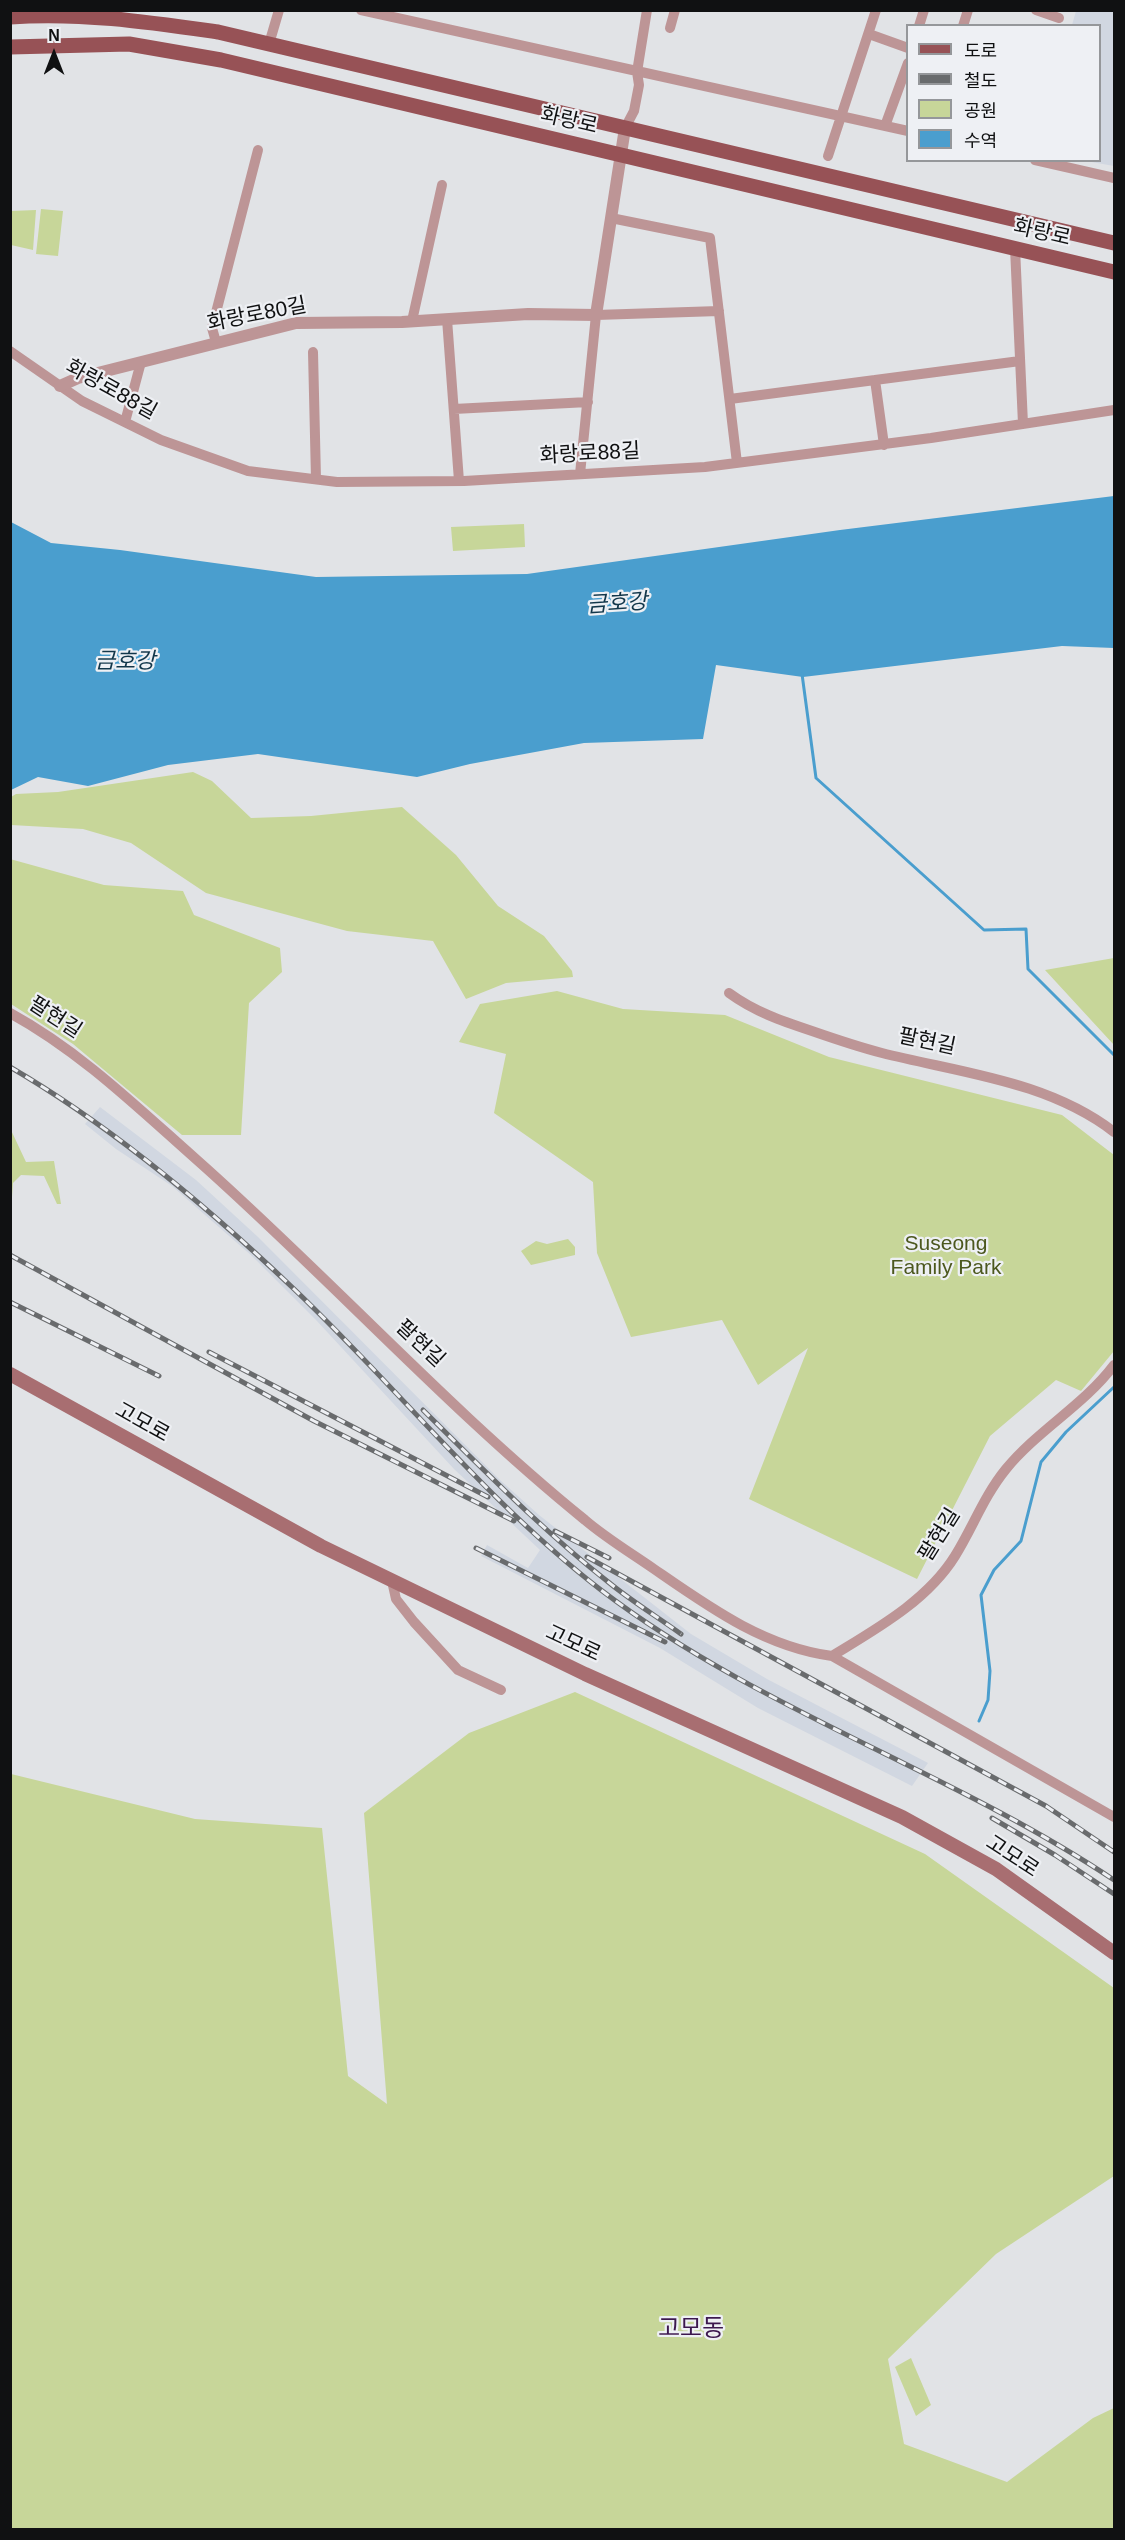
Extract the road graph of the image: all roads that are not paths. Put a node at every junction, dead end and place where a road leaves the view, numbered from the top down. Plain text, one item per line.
1 (279, 10) edge
2 (361, 10) edge
3 (647, 10) edge
4 (675, 10) edge
5 (876, 10) edge
6 (1036, 10) edge
7 (10, 16) edge
8 (1059, 18) edge
9 (670, 28) dead end
10 (869, 34) junction
11 (269, 44) junction
12 (10, 47) edge
13 (906, 47) edge
14 (906, 68) edge
15 (637, 72) junction
16 (843, 116) junction
17 (885, 126) junction
18 (626, 128) junction
19 (906, 131) edge
20 (258, 150) dead end
21 (620, 154) junction
22 (828, 156) dead end
23 (1044, 162) edge
24 (1114, 178) edge
25 (442, 185) dead end
26 (612, 218) junction
27 (1114, 243) edge
28 (1015, 248) junction
29 (1114, 272) edge
30 (719, 310) junction
31 (596, 315) junction
32 (447, 319) junction
33 (412, 321) junction
34 (216, 342) junction
35 (10, 351) edge
36 (313, 352) dead end
37 (145, 361) junction
38 (1020, 361) junction
39 (875, 380) junction
40 (60, 386) junction
41 (730, 399) junction
42 (588, 402) junction
43 (454, 409) junction
44 (1114, 410) edge
45 (125, 422) junction
46 (1023, 424) junction
47 (884, 444) junction
48 (737, 463) junction
49 (580, 474) junction
50 (316, 479) junction
51 (459, 481) junction
52 (729, 993) dead end
53 (10, 1013) edge
54 (1114, 1132) edge
55 (1114, 1365) edge
56 (10, 1374) edge
57 (392, 1581) junction
58 (832, 1656) junction
59 (501, 1690) dead end
60 (1114, 1817) edge
61 (1114, 1953) edge

1 - 11 street
2 - 15 street
3 - 15 street, 화랑로
4 - 9 street
5 - 10 street
6 - 8 street
7 - 11 main road, 화랑로
10 - 13 street
10 - 16 street
11 - 18 main road, 화랑로
12 - 21 main road, 화랑로
14 - 17 street
15 - 16 street
15 - 18 street, 화랑로
16 - 17 street
16 - 22 street
17 - 19 street
18 - 21 street
18 - 27 main road, 화랑로
20 - 34 street
21 - 26 street
21 - 28 main road, 화랑로
23 - 24 street
25 - 33 street
26 - 30 street
26 - 31 street
28 - 29 main road, 화랑로
28 - 38 street
30 - 31 street, 화랑로80길
30 - 41 street
31 - 32 street, 화랑로80길
31 - 42 street
32 - 33 street, 화랑로80길
32 - 43 street
33 - 34 street, 화랑로80길
34 - 37 street, 화랑로80길
35 - 40 street, 화랑로88길
36 - 50 street
37 - 40 street, 화랑로80길
37 - 45 street
38 - 39 street
38 - 46 street
39 - 41 street
39 - 47 street
40 - 45 street, 화랑로88길
41 - 48 street
42 - 43 street
42 - 49 street
43 - 51 street
44 - 46 street, 화랑로88길
45 - 50 street, 화랑로88길
46 - 47 street, 화랑로88길
47 - 48 street, 화랑로88길
48 - 49 street, 화랑로88길
49 - 51 street, 화랑로88길
50 - 51 street, 화랑로88길
52 - 54 street, 팔현길
53 - 58 street, 팔현길
55 - 58 street, 팔현길
56 - 57 main road, 고모로
57 - 59 street
57 - 61 main road, 고모로
58 - 60 street, 팔현길

